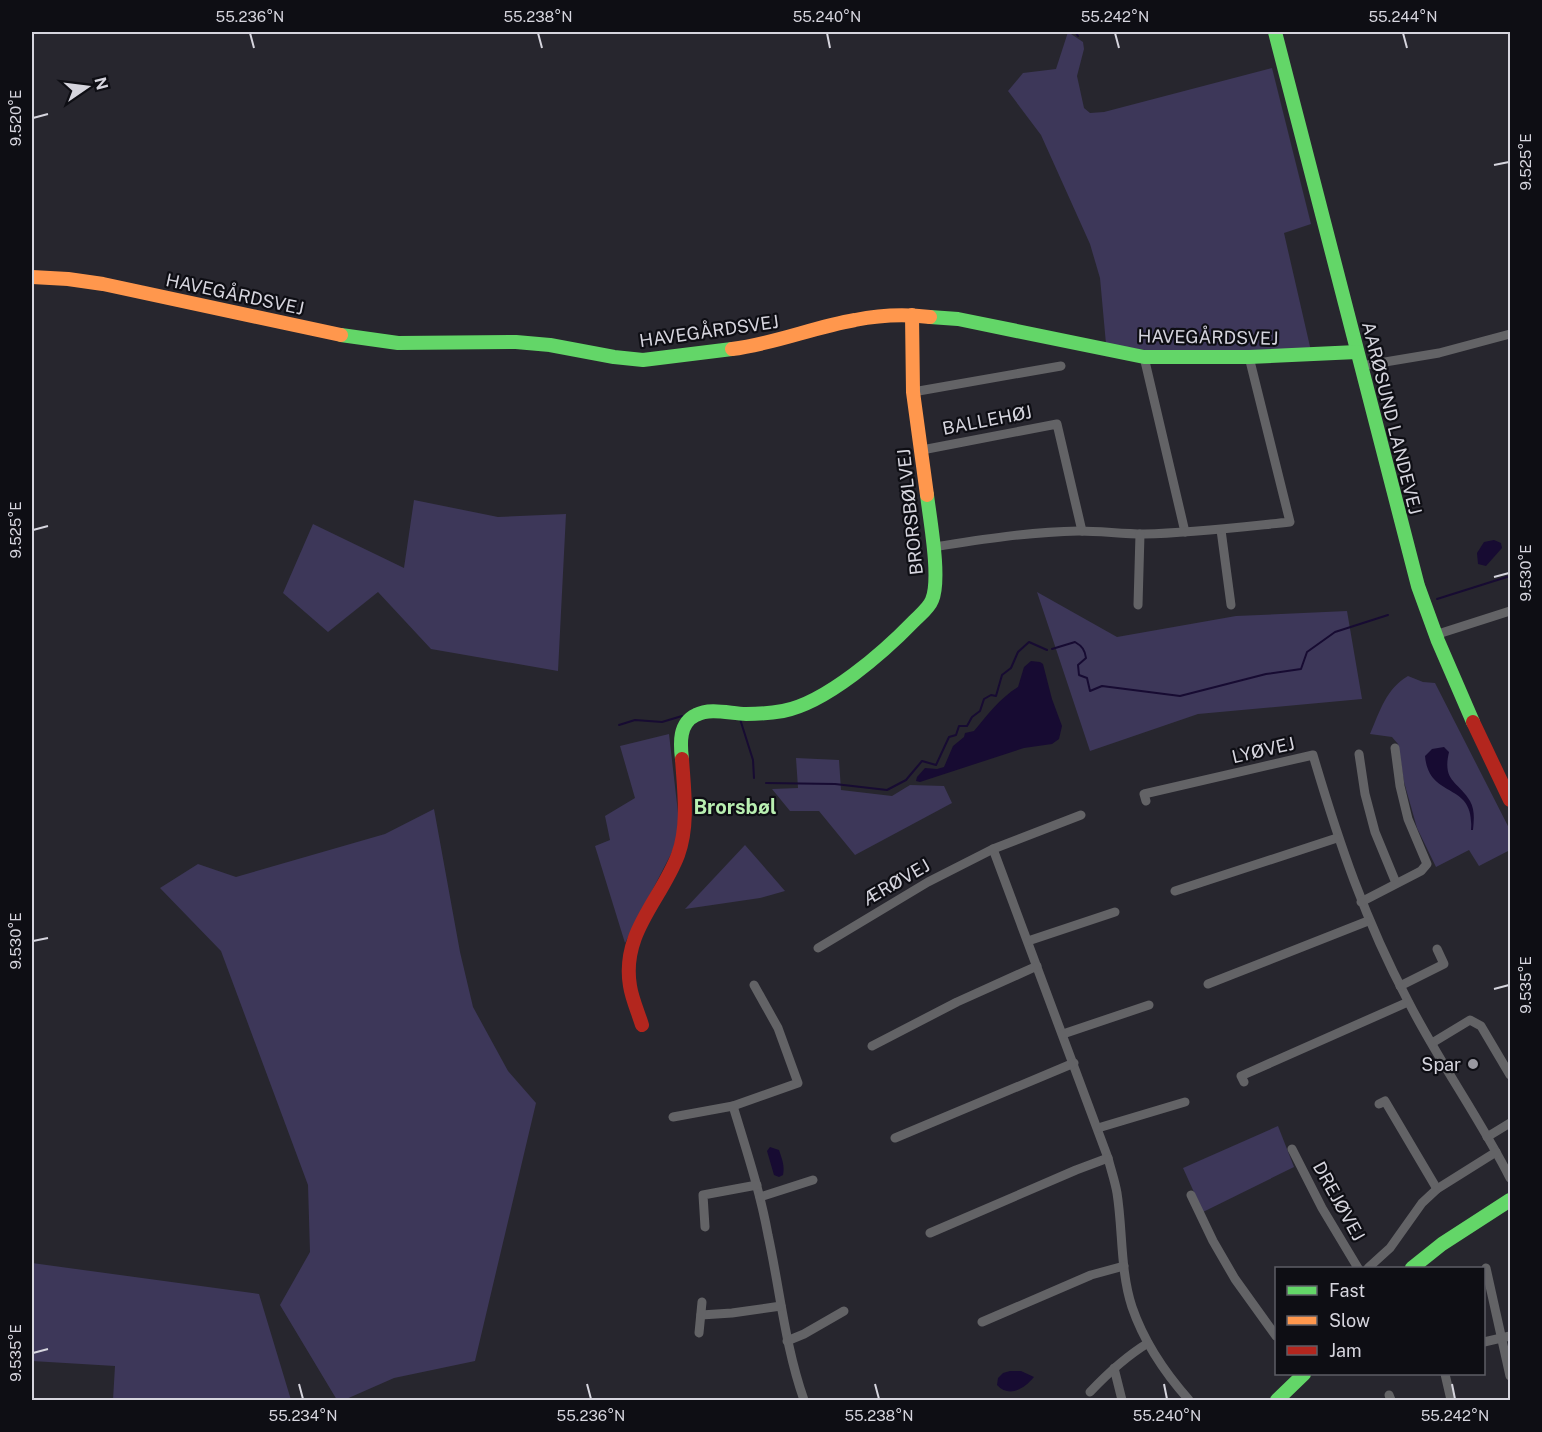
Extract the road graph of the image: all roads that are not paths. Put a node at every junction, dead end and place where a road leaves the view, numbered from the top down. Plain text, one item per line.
1 (1275, 32) edge
2 (32, 277) edge
3 (912, 315) junction
4 (1510, 334) edge
5 (1357, 352) junction
6 (1144, 357) junction
7 (1249, 357) junction
8 (1061, 366) dead end
9 (1361, 366) junction
10 (914, 392) junction
11 (922, 450) junction
12 (1221, 530) junction
13 (1082, 531) junction
14 (1185, 532) junction
15 (1140, 534) junction
16 (934, 547) junction
17 (1138, 605) dead end
18 (1231, 605) dead end
19 (1510, 611) edge
20 (1435, 635) junction
21 (1395, 748) dead end
22 (1359, 754) dead end
23 (1510, 800) edge
24 (1146, 801) dead end
25 (1081, 815) dead end
26 (1337, 837) junction
27 (993, 849) junction
28 (1396, 883) junction
29 (1175, 891) dead end
30 (1361, 902) junction
31 (1115, 912) dead end
32 (1368, 921) junction
33 (1028, 941) junction
34 (818, 948) dead end
35 (1437, 949) dead end
36 (1037, 966) junction
37 (1208, 984) dead end
38 (754, 985) dead end
39 (1400, 986) junction
40 (1408, 1002) junction
41 (1149, 1005) dead end
42 (642, 1025) dead end
43 (1063, 1034) junction
44 (1432, 1043) junction
45 (872, 1046) dead end
46 (1074, 1063) junction
47 (1510, 1075) edge
48 (1244, 1082) dead end
49 (1185, 1102) dead end
50 (1378, 1104) dead end
51 (733, 1106) junction
52 (673, 1117) dead end
53 (1510, 1123) edge
54 (1098, 1128) junction
55 (1487, 1137) junction
56 (895, 1138) dead end
57 (1292, 1149) dead end
58 (1496, 1152) junction
59 (1108, 1158) junction
60 (1510, 1178) edge
61 (813, 1180) dead end
62 (757, 1185) junction
63 (1437, 1189) junction
64 (1191, 1195) dead end
65 (760, 1197) junction
66 (1510, 1200) edge
67 (705, 1227) dead end
68 (930, 1233) dead end
69 (1124, 1266) junction
70 (1357, 1267) edge
71 (1370, 1267) edge
72 (1414, 1267) edge
73 (1486, 1268) dead end
74 (702, 1302) dead end
75 (781, 1306) junction
76 (844, 1311) dead end
77 (701, 1315) junction
78 (982, 1322) dead end
79 (699, 1333) dead end
80 (1275, 1335) edge
81 (1506, 1337) edge
82 (787, 1341) junction
83 (1485, 1342) edge
84 (1148, 1343) junction
85 (1114, 1368) junction
86 (1303, 1375) edge
87 (1445, 1375) edge
88 (1510, 1377) edge
89 (1090, 1392) dead end
90 (803, 1400) edge
91 (1122, 1401) edge
92 (1189, 1401) edge
93 (1277, 1401) edge
94 (1451, 1401) edge

1 - 5 street, AARØSUND LANDEVEJ
2 - 3 street, HAVEGÅRDSVEJ
3 - 6 street, HAVEGÅRDSVEJ
3 - 10 street, BRORSBØLVEJ
4 - 9 street
5 - 7 street, HAVEGÅRDSVEJ
5 - 9 street, AARØSUND LANDEVEJ
6 - 7 street, HAVEGÅRDSVEJ
6 - 14 street
7 - 12 street
8 - 10 street
9 - 20 street, AARØSUND LANDEVEJ
10 - 11 street, BRORSBØLVEJ
11 - 13 street, BALLEHØJ
11 - 16 street, BRORSBØLVEJ
12 - 14 street
12 - 18 street
13 - 15 street
13 - 16 street
14 - 15 street
15 - 17 street
16 - 42 street, BRORSBØLVEJ
19 - 20 street
20 - 23 street, AARØSUND LANDEVEJ
21 - 28 street
22 - 28 street
24 - 26 street, LYØVEJ
25 - 27 street, ÆRØVEJ
26 - 29 street
26 - 30 street, LYØVEJ
27 - 33 street
27 - 34 street, ÆRØVEJ
28 - 30 street
30 - 32 street, LYØVEJ
31 - 33 street
32 - 37 street
32 - 39 street, LYØVEJ
33 - 36 street
35 - 39 street
36 - 43 street
36 - 45 street
38 - 51 street
39 - 40 street, LYØVEJ
40 - 44 street, LYØVEJ
40 - 48 street
41 - 43 street
43 - 46 street
44 - 47 street
44 - 55 street, LYØVEJ
46 - 54 street
46 - 56 street
49 - 54 street
50 - 63 street
51 - 52 street
51 - 62 street
53 - 55 street
54 - 59 street
55 - 58 street, LYØVEJ
57 - 70 street, DREJØVEJ
58 - 60 street, LYØVEJ
58 - 63 street, DREJØVEJ
59 - 68 street
59 - 69 street
61 - 65 street
62 - 65 street
62 - 67 street
63 - 71 street, DREJØVEJ
64 - 80 street
65 - 75 street
66 - 72 street
69 - 78 street
69 - 84 street
73 - 81 street
74 - 77 street
75 - 77 street
75 - 82 street
76 - 82 street
77 - 79 street
81 - 83 street
81 - 88 street
82 - 90 street
84 - 85 street
84 - 92 street
85 - 89 street
85 - 91 street
86 - 93 street
87 - 94 street

